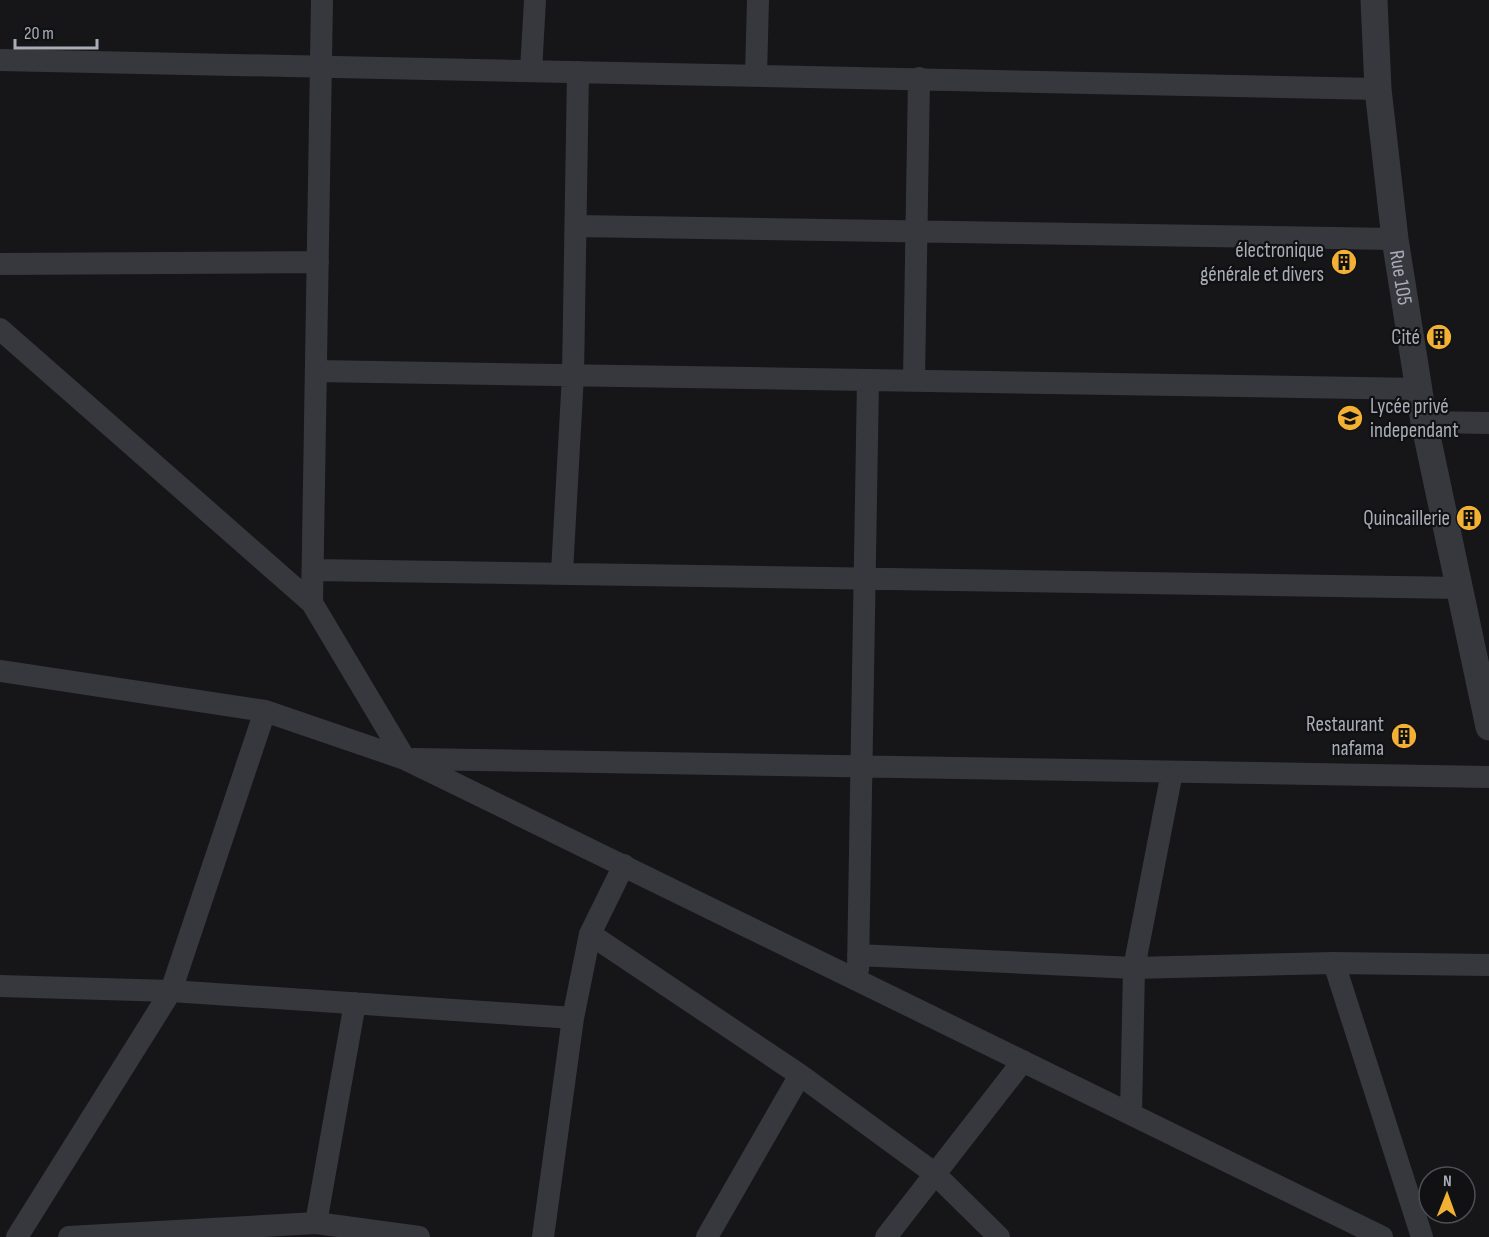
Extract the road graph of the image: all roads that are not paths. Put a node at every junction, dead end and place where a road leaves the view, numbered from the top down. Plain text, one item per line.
1 (322, 0) edge
2 (535, 0) edge
3 (758, 0) edge
4 (1374, 0) edge
5 (0, 60) edge
6 (321, 67) junction
7 (531, 71) junction
8 (578, 72) junction
9 (756, 76) junction
10 (919, 78) junction
11 (1378, 89) junction
12 (576, 226) junction
13 (918, 231) junction
14 (1395, 239) junction
15 (318, 262) junction
16 (0, 264) edge
17 (0, 329) edge
18 (316, 371) junction
19 (573, 375) junction
20 (914, 379) junction
21 (868, 380) junction
22 (1420, 388) junction
23 (1424, 422) junction
24 (1489, 423) edge
25 (313, 570) junction
26 (562, 572) junction
27 (864, 579) junction
28 (1461, 588) junction
29 (312, 603) junction
30 (0, 671) edge
31 (264, 711) junction
32 (1489, 727) edge
33 (405, 759) junction
34 (862, 766) junction
35 (1172, 772) junction
36 (1489, 777) edge
37 (624, 865) junction
38 (591, 934) junction
39 (858, 955) junction
40 (1334, 963) junction
41 (1489, 966) edge
42 (1134, 968) junction
43 (858, 979) junction
44 (0, 986) edge
45 (171, 991) junction
46 (355, 1003) junction
47 (573, 1018) junction
48 (1023, 1061) junction
49 (800, 1075) junction
50 (1131, 1114) junction
51 (934, 1173) junction
52 (316, 1223) junction
53 (17, 1237) edge
54 (69, 1237) edge
55 (419, 1237) edge
56 (543, 1237) edge
57 (707, 1237) edge
58 (886, 1237) edge
59 (999, 1237) edge
60 (1382, 1237) edge
61 (1422, 1237) edge

1 - 6 street
2 - 7 street
3 - 9 street
4 - 11 street, Rue 105
5 - 6 street
6 - 7 street
6 - 15 street
7 - 8 street
8 - 9 street
8 - 12 street
9 - 10 street
10 - 11 street
10 - 13 street
11 - 14 street, Rue 105
12 - 13 street
12 - 19 street
13 - 14 street
13 - 20 street
14 - 22 street, Rue 105
15 - 16 street
15 - 18 street
17 - 29 street
18 - 19 street
18 - 25 street
19 - 21 street
19 - 26 street
20 - 21 street
20 - 22 street
21 - 27 street
22 - 23 street, Rue 105
23 - 24 street
23 - 28 street, Rue 105
25 - 26 street
25 - 29 street
26 - 27 street
27 - 28 street
27 - 34 street
28 - 32 street, Rue 105
29 - 33 street
30 - 31 street
31 - 33 street
31 - 45 street
33 - 34 street
33 - 37 street
34 - 35 street
34 - 39 street
35 - 36 street
35 - 42 street
37 - 38 street
37 - 43 street
38 - 47 street
38 - 49 street
39 - 42 street
39 - 43 street
40 - 41 street
40 - 42 street
40 - 61 street
42 - 50 street
43 - 48 street
44 - 45 street
45 - 46 street
45 - 53 street
46 - 47 street
46 - 52 street
47 - 56 street
48 - 50 street
48 - 51 street
49 - 51 street
49 - 57 street
50 - 60 street
51 - 58 street
51 - 59 street
52 - 54 street
52 - 55 street

